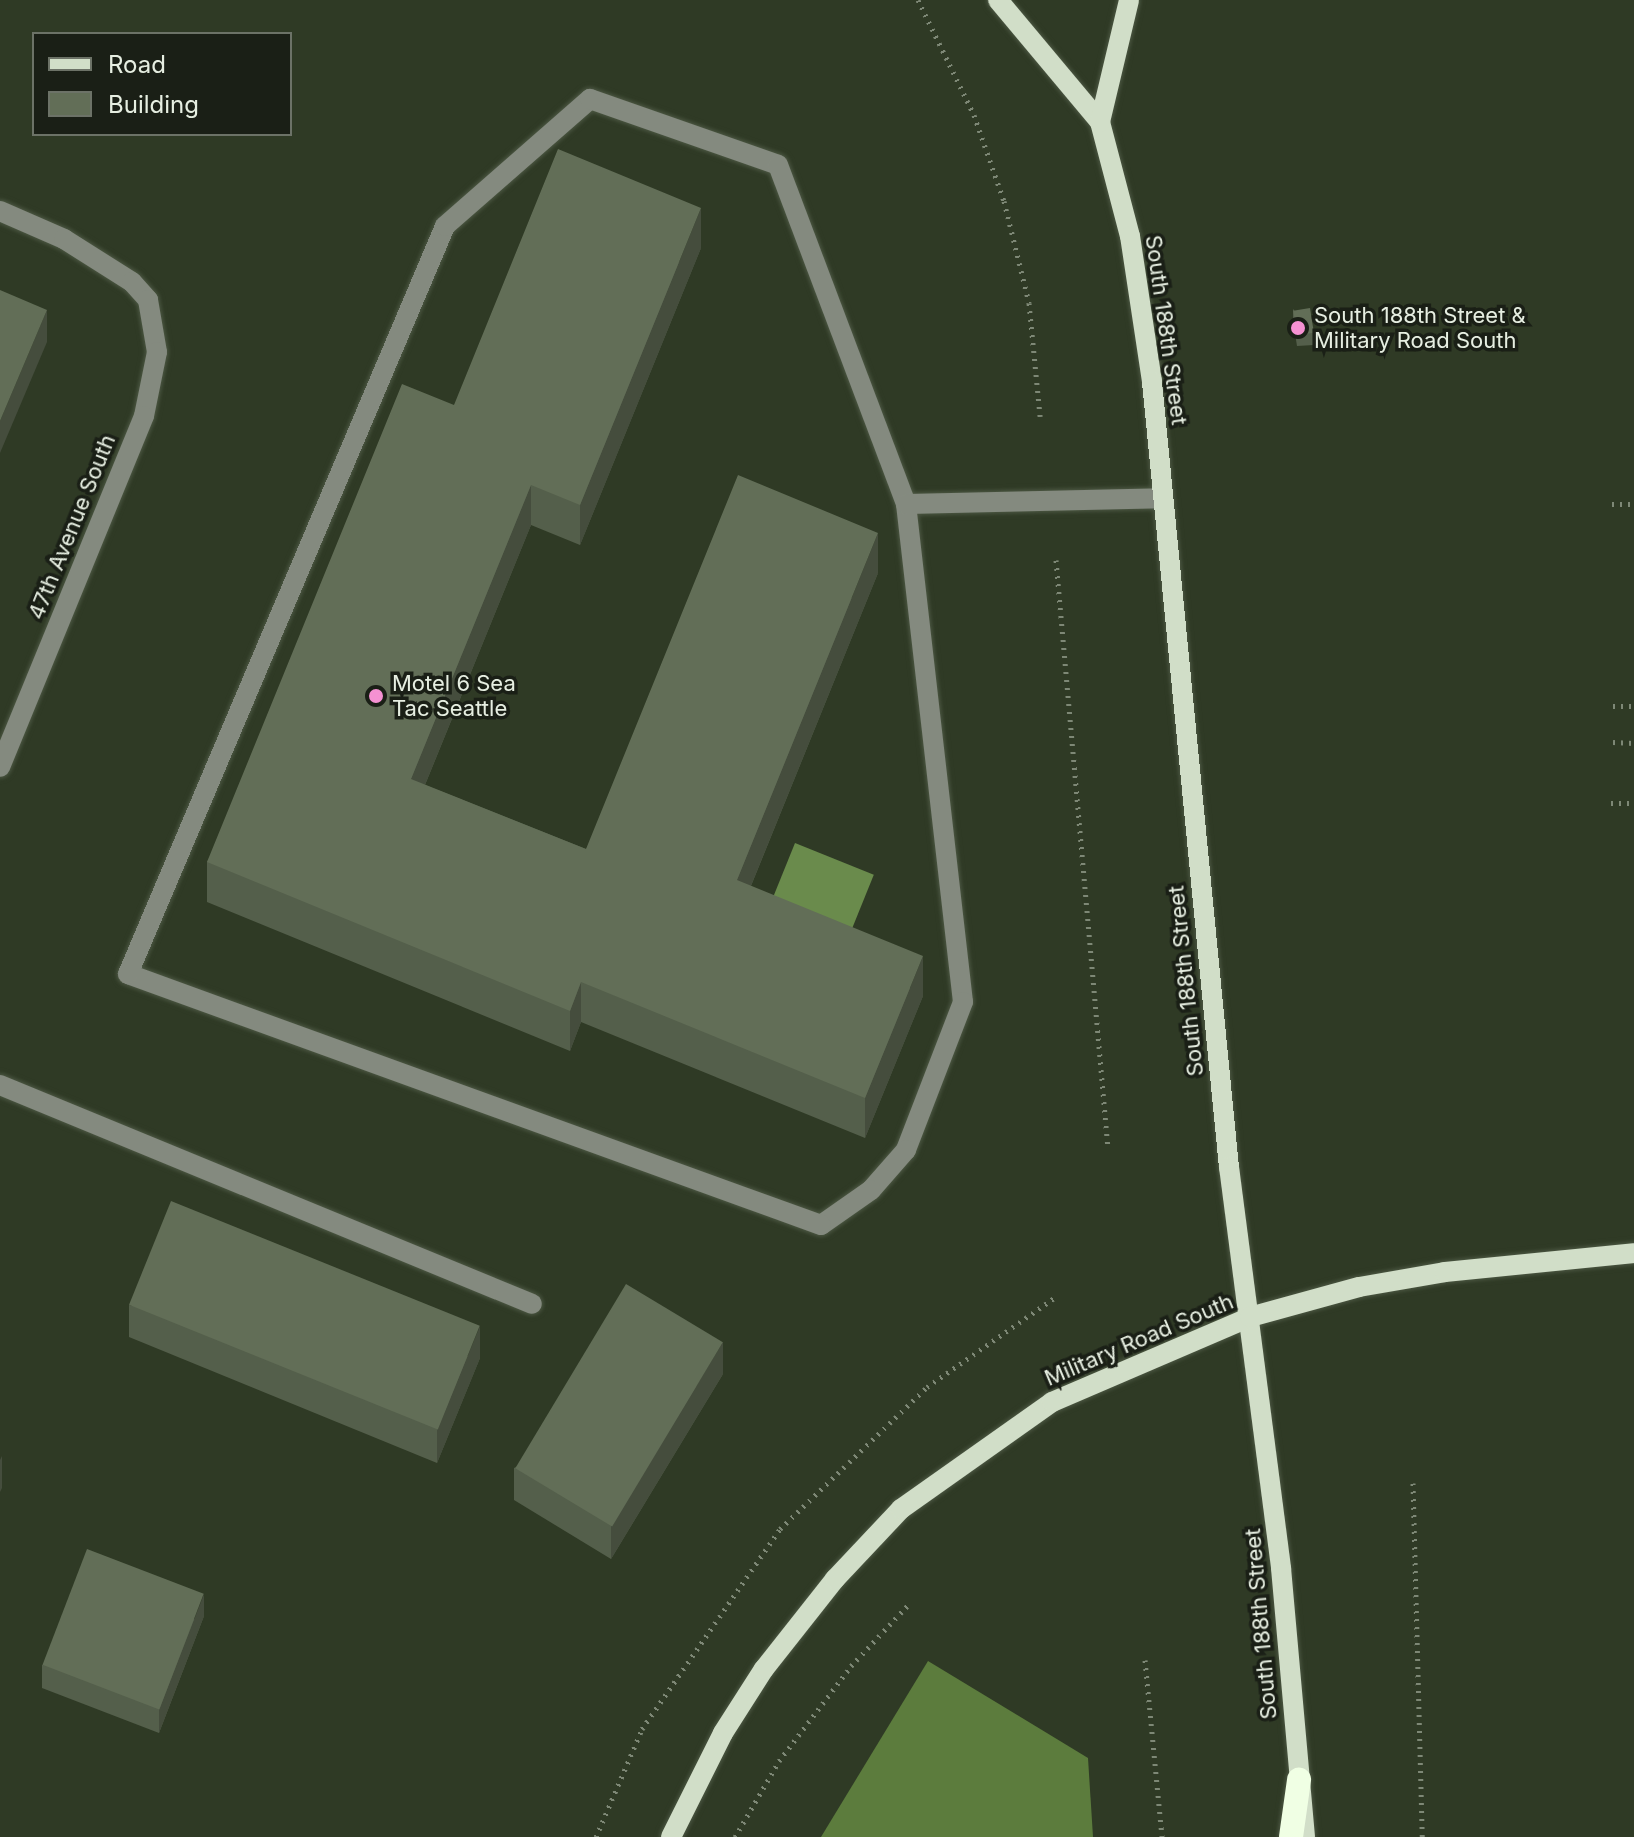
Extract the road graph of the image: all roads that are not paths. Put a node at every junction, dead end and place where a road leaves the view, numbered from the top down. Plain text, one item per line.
1 (998, 0) edge
2 (1129, 0) edge
3 (1100, 122) junction
4 (0, 211) edge
5 (1163, 498) junction
6 (906, 504) junction
7 (0, 767) edge
8 (0, 1085) edge
9 (1634, 1253) edge
10 (532, 1304) dead end
11 (1250, 1317) junction
12 (1299, 1780) junction
13 (671, 1837) edge
14 (1291, 1837) edge
15 (1305, 1837) edge

1 - 3 main road, South 188th Street
2 - 3 main road, South 188th Street
3 - 5 main road, South 188th Street
4 - 7 street, 47th Avenue South
5 - 6 street
5 - 11 main road, South 188th Street
6 - 6 street
8 - 10 street
9 - 11 main road, Military Road South
11 - 12 main road, South 188th Street
11 - 13 main road, Military Road South
12 - 14 highway
12 - 15 main road, South 188th Street

